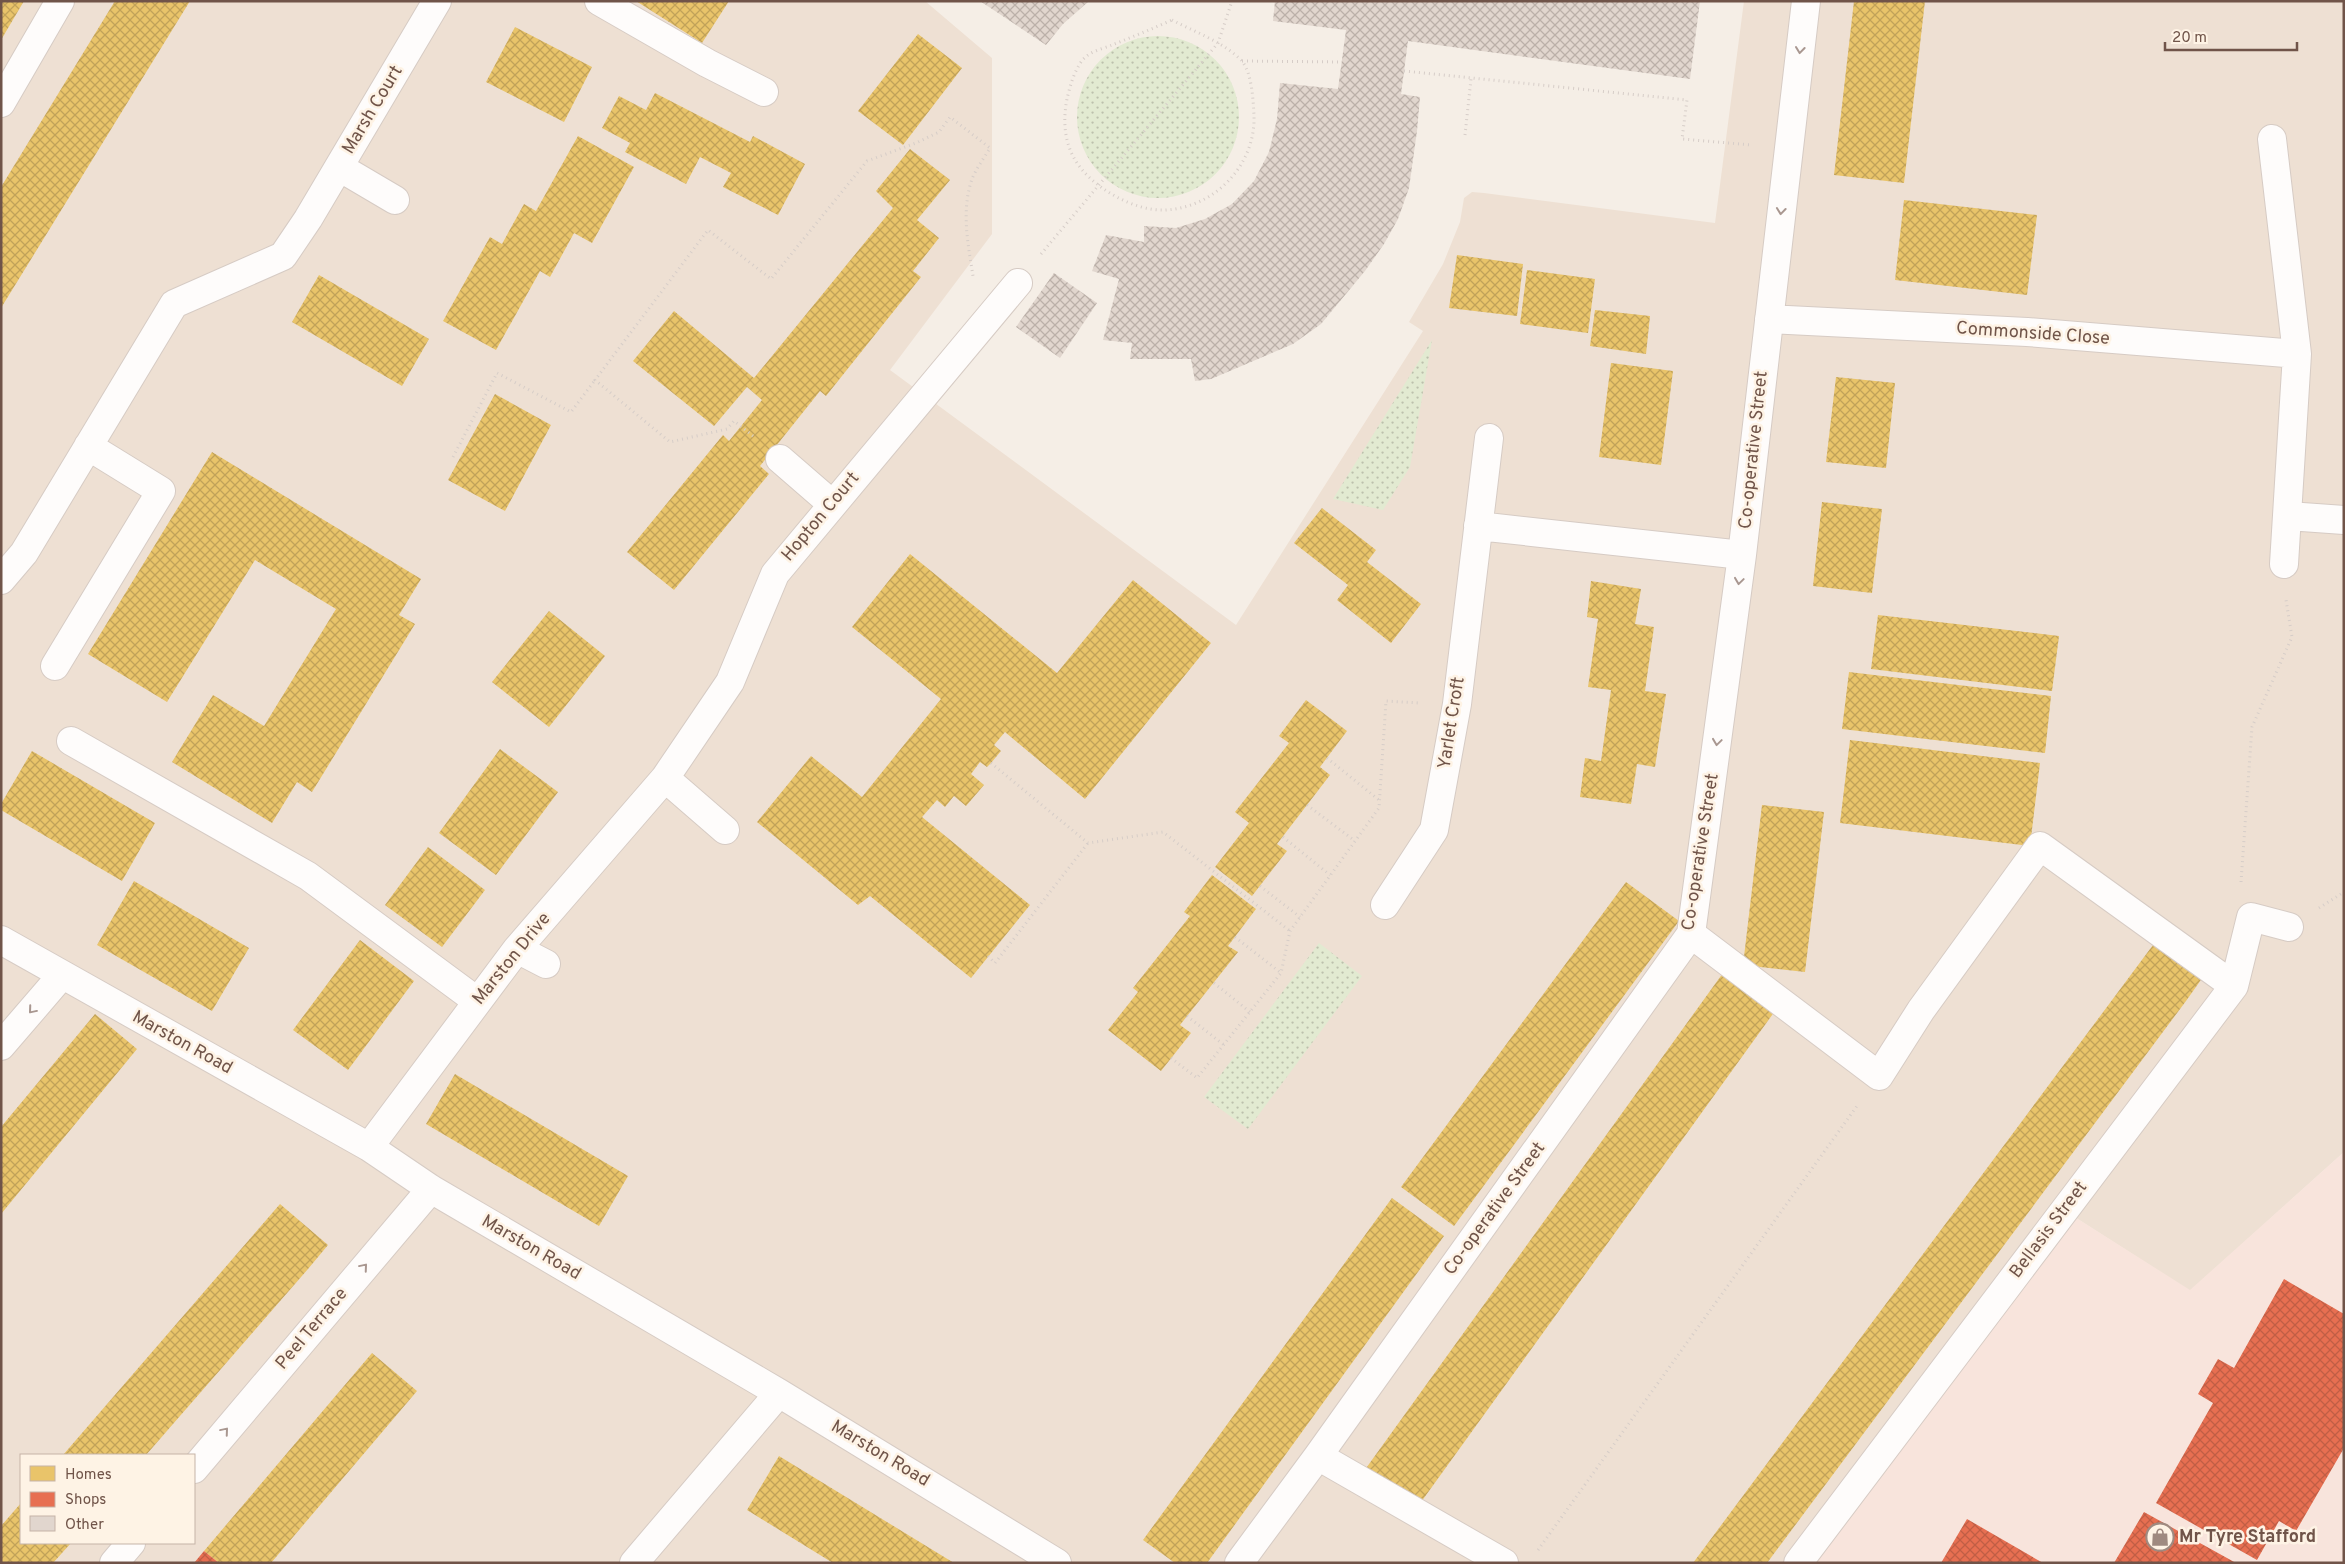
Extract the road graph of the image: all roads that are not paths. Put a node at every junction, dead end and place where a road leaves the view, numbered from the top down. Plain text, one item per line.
1 (437, 1) edge
2 (599, 1) edge
3 (1806, 1) edge
4 (58, 5) edge
5 (764, 92) dead end
6 (1, 103) edge
7 (2272, 139) dead end
8 (339, 167) junction
9 (396, 200) dead end
10 (1018, 282) road end
11 (1769, 319) junction
12 (2297, 354) junction
13 (1489, 438) dead end
14 (88, 446) junction
15 (780, 459) road end
16 (832, 504) junction
17 (2288, 516) junction
18 (2344, 520) edge
19 (1478, 526) junction
20 (1742, 554) junction
21 (2284, 564) road end
22 (1, 580) edge
23 (56, 666) dead end
24 (71, 741) dead end
25 (665, 778) junction
26 (725, 830) dead end
27 (1385, 905) dead end
28 (2289, 927) dead end
29 (1691, 934) junction
30 (1, 940) edge
31 (517, 949) junction
32 (546, 964) dead end
33 (62, 975) junction
34 (2234, 986) junction
35 (477, 1001) junction
36 (1, 1046) edge
37 (368, 1147) junction
38 (431, 1189) junction
39 (779, 1393) junction
40 (1318, 1456) junction
41 (195, 1468) edge
42 (130, 1544) edge
43 (114, 1563) edge
44 (634, 1563) edge
45 (1057, 1563) edge
46 (1239, 1563) edge
47 (1504, 1563) edge
48 (1798, 1563) edge

1 - 8 street, Marsh Court
2 - 5 street
3 -> 11 street, Co-operative Street
4 - 6 street
7 - 12 street
8 - 9 street
8 - 14 street, Marsh Court
10 - 16 street, Hopton Court
11 - 12 street, Commonside Close
11 - 20 street, Co-operative Street
12 - 17 street
13 - 19 street, Yarlet Croft
14 - 22 street, Marsh Court
14 - 23 street
15 - 16 street
16 - 25 street, Hopton Court
17 - 18 street
17 - 21 street
19 - 20 street
19 - 27 street, Yarlet Croft
20 -> 29 street, Co-operative Street
24 - 35 street
25 - 26 street
25 - 31 street, Marston Drive
28 - 34 street, Bellasis Street
29 - 34 street
29 - 40 street, Co-operative Street
30 - 33 street, Marston Road
31 - 32 street
31 - 35 street, Marston Drive
33 -> 36 street
33 - 37 street, Marston Road
34 - 48 street, Bellasis Street
35 - 37 street, Marston Drive
37 - 38 street, Marston Road
38 - 39 street, Marston Road
41 -> 38 street, Peel Terrace
39 - 44 street
39 - 45 street, Marston Road
40 - 46 street, Co-operative Street
40 - 47 street
42 - 43 street

